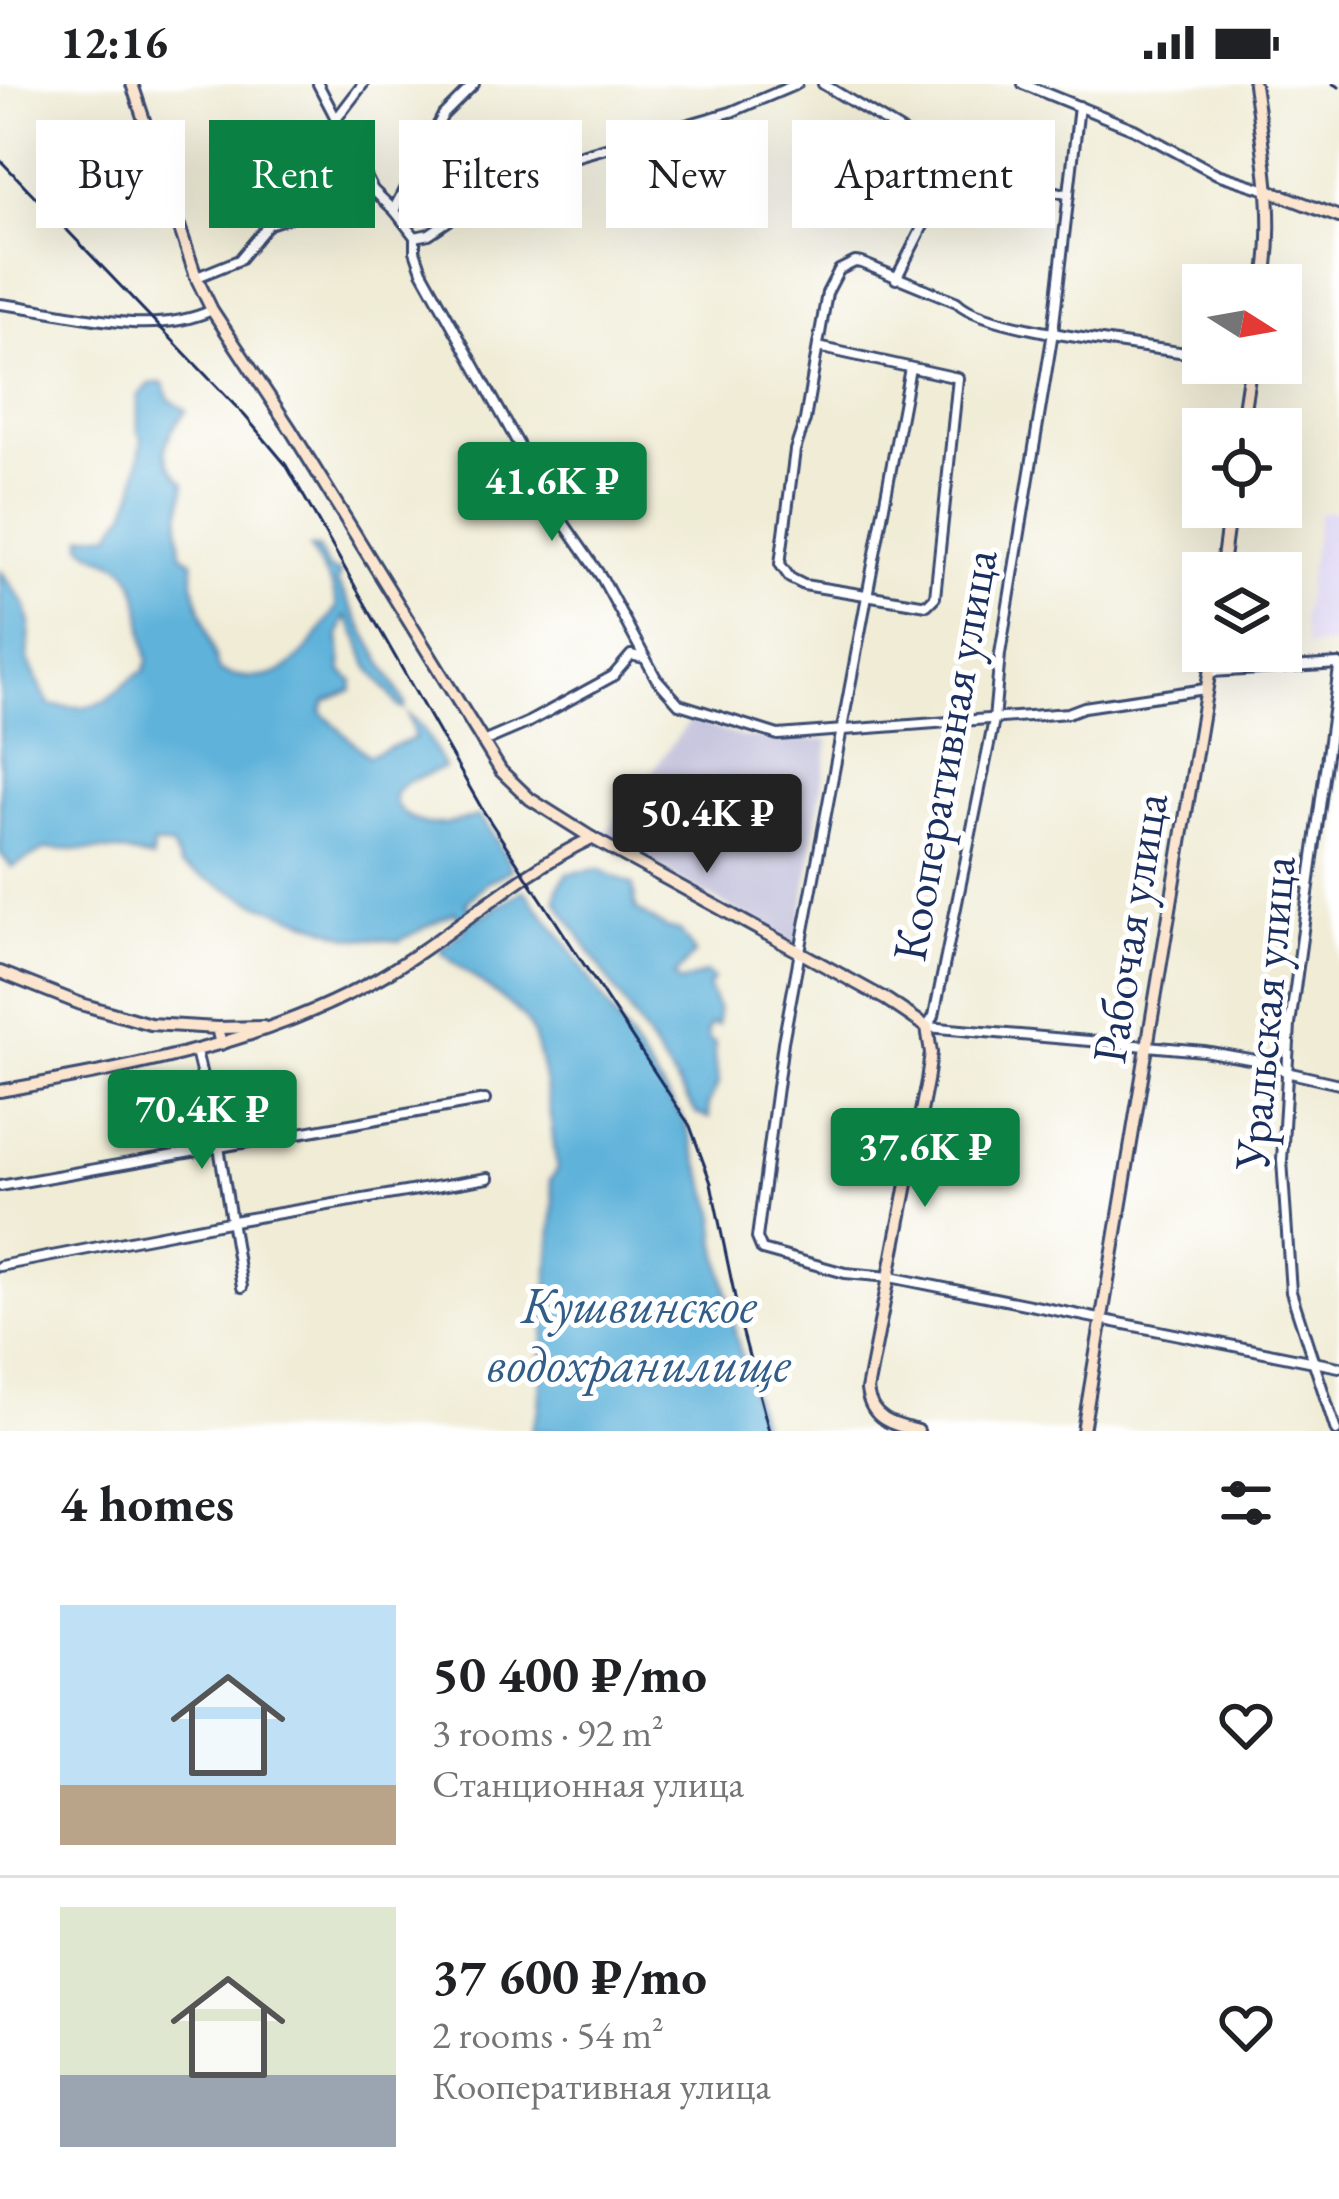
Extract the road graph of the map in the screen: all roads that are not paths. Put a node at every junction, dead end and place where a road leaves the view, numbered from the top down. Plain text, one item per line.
1 (132, 84) edge
2 (318, 84) edge
3 (363, 84) edge
4 (474, 84) edge
5 (797, 84) edge
6 (823, 84) edge
7 (1023, 84) edge
8 (1253, 84) edge
9 (778, 87) edge
10 (1079, 106) junction
11 (338, 118) joint
12 (883, 120) edge
13 (1268, 190) junction
14 (1055, 191) edge
15 (375, 192) edge
16 (1069, 195) junction
17 (392, 206) junction
18 (1339, 217) edge
19 (266, 228) edge
20 (922, 228) edge
21 (416, 237) junction
22 (1267, 264) edge
23 (196, 277) junction
24 (896, 279) junction
25 (0, 304) edge
26 (212, 310) junction
27 (1053, 332) junction
28 (818, 347) junction
29 (1182, 353) edge
30 (910, 368) junction
31 (869, 595) junction
32 (628, 632) junction
33 (625, 658) junction
34 (644, 658) junction
35 (1339, 666) edge
36 (1302, 668) edge
37 (1211, 672) edge
38 (1205, 689) junction
39 (994, 720) junction
40 (844, 732) junction
41 (482, 743) junction
42 (592, 838) junction
43 (801, 953) junction
44 (0, 972) edge
45 (272, 1027) junction
46 (927, 1027) junction
47 (218, 1028) junction
48 (221, 1045) junction
49 (1146, 1048) junction
50 (196, 1051) junction
51 (1286, 1072) junction
52 (1339, 1084) edge
53 (0, 1091) edge
54 (485, 1100) dead end
55 (220, 1147) junction
56 (488, 1178) dead end
57 (0, 1186) edge
58 (233, 1221) junction
59 (0, 1266) edge
60 (890, 1277) junction
61 (242, 1287) dead end
62 (1102, 1320) junction
63 (1314, 1363) junction
64 (1339, 1367) edge
65 (918, 1431) edge
66 (1083, 1431) edge
67 (1336, 1431) edge

1 - 23 street
2 - 11 street
3 - 11 street
4 - 17 street
5 - 9 street
6 - 12 street
7 - 10 street
8 - 13 street
9 - 21 street
10 - 13 street
10 - 16 street, Кооперативная улица
13 - 18 street
13 - 22 street
14 - 16 street
15 - 17 street
16 - 27 street, Кооперативная улица
17 - 21 street
19 - 23 street
20 - 24 street
21 - 32 street
23 - 26 street
24 - 27 street
24 - 28 street
25 - 26 street
26 - 41 street
27 - 29 street
27 - 39 street, Кооперативная улица
28 - 30 street
28 - 31 street
30 - 31 street
30 - 31 street
31 - 40 street
32 - 33 street
32 - 34 street
33 - 34 street
33 - 41 street
34 - 40 street
35 - 36 street
35 - 51 street, Уральская улица
37 - 38 street, Рабочая улица
38 - 39 street
38 - 49 street, Рабочая улица
39 - 40 street
39 - 46 street, Кооперативная улица
40 - 43 street
41 - 42 street
42 - 43 street
42 - 45 street
43 - 46 street
43 - 60 street
44 - 47 street
45 - 47 street
45 - 48 street
46 - 49 street
46 - 60 street, Кооперативная улица
47 - 48 street
48 - 50 street
49 - 51 street
49 - 62 street, Рабочая улица
50 - 53 street
50 - 55 street
51 - 52 street
51 - 63 street, Уральская улица
54 - 55 street
55 - 57 street
55 - 58 street
56 - 58 street
58 - 59 street
58 - 61 street
60 - 62 street
60 - 65 street, Кооперативная улица
62 - 63 street
62 - 66 street, Рабочая улица
63 - 64 street
63 - 67 street, Уральская улица

